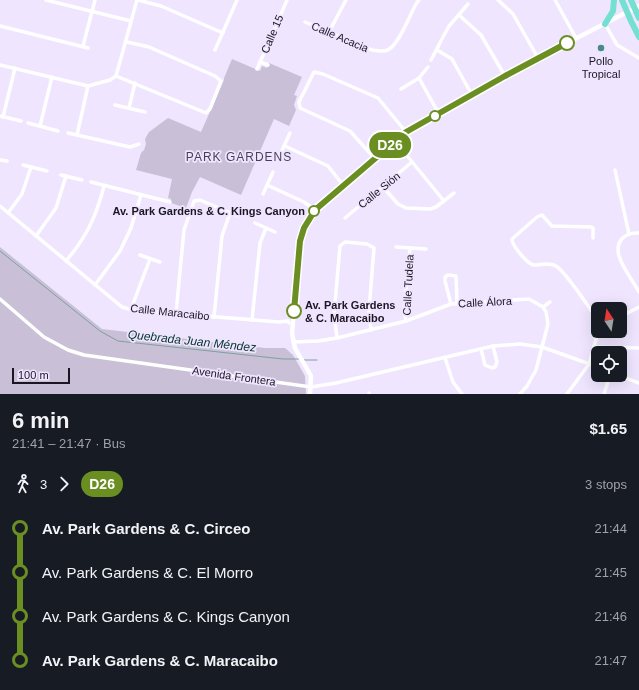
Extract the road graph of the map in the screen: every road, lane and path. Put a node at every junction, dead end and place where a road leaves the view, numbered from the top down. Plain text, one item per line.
1 (46, 0) edge
2 (95, 0) edge
3 (137, 0) edge
4 (237, 0) edge
5 (287, 0) edge
6 (346, 0) edge
7 (419, 0) edge
8 (498, 0) edge
9 (555, 0) edge
10 (614, 0) edge
11 (622, 0) edge
12 (631, 0) edge
13 (468, 4) dead end
14 (637, 7) edge
15 (92, 11) junction
16 (627, 12) junction
17 (459, 15) junction
18 (639, 18) edge
19 (132, 21) junction
20 (305, 22) dead end
21 (605, 24) junction
22 (0, 26) edge
23 (329, 32) junction
24 (223, 33) junction
25 (639, 37) edge
26 (576, 38) junction
27 (127, 42) junction
28 (84, 46) junction
29 (88, 48) dead end
30 (215, 50) dead end
31 (437, 50) junction
32 (538, 58) junction
33 (639, 58) edge
34 (431, 60) dead end
35 (260, 62) junction
36 (0, 65) edge
37 (268, 65) dead end
38 (428, 67) dead end
39 (15, 68) junction
40 (257, 69) dead end
41 (116, 76) junction
42 (505, 76) junction
43 (52, 78) junction
44 (419, 78) junction
45 (135, 83) junction
46 (88, 86) junction
47 (401, 89) dead end
48 (472, 95) junction
49 (115, 105) dead end
50 (129, 108) junction
51 (145, 112) dead end
52 (439, 114) junction
53 (2, 116) edge
54 (21, 121) dead end
55 (28, 123) dead end
56 (40, 126) junction
57 (58, 131) dead end
58 (406, 132) junction
59 (68, 133) dead end
60 (290, 133) dead end
61 (77, 135) junction
62 (395, 141) junction
63 (139, 144) dead end
64 (285, 146) junction
65 (278, 159) dead end
66 (375, 159) junction
67 (0, 160) edge
68 (7, 162) dead end
69 (412, 162) junction
70 (23, 166) dead end
71 (31, 167) junction
72 (615, 170) dead end
73 (47, 171) dead end
74 (273, 172) dead end
75 (61, 175) dead end
76 (66, 176) junction
77 (82, 180) dead end
78 (91, 182) dead end
79 (267, 185) junction
80 (343, 185) junction
81 (104, 186) junction
82 (383, 187) junction
83 (454, 193) dead end
84 (263, 194) dead end
85 (141, 195) junction
86 (444, 201) junction
87 (170, 202) dead end
88 (0, 206) edge
89 (315, 210) junction
90 (8, 213) junction
91 (230, 213) junction
92 (238, 216) dead end
93 (345, 218) dead end
94 (255, 223) dead end
95 (266, 228) junction
96 (275, 232) dead end
97 (639, 233) edge
98 (629, 234) junction
99 (36, 236) junction
100 (593, 238) dead end
101 (396, 247) dead end
102 (410, 248) junction
103 (426, 250) dead end
104 (140, 255) dead end
105 (150, 259) junction
106 (66, 261) junction
107 (160, 262) dead end
108 (95, 285) junction
109 (639, 292) edge
110 (0, 300) edge
111 (550, 302) dead end
112 (457, 303) junction
113 (450, 304) junction
114 (542, 307) junction
115 (639, 307) edge
116 (131, 309) junction
117 (591, 310) edge
118 (176, 313) junction
119 (627, 313) edge
120 (214, 316) junction
121 (252, 320) junction
122 (406, 322) junction
123 (291, 323) junction
124 (371, 330) junction
125 (336, 338) junction
126 (293, 342) junction
127 (493, 346) junction
128 (542, 347) junction
129 (627, 348) edge
130 (639, 348) edge
131 (481, 349) junction
132 (444, 358) junction
133 (591, 360) edge
134 (590, 364) junction
135 (627, 378) edge
136 (608, 382) edge
137 (639, 383) edge
138 (311, 387) junction
139 (310, 394) edge
140 (462, 394) edge
141 (520, 394) edge
142 (567, 394) edge
143 (604, 394) edge

1 - 15 street
2 - 15 street
3 - 19 street
3 - 24 street
4 - 24 street
5 - 35 street, Calle 15
6 - 23 street
7 - 23 street, Calle Acacia
8 - 32 street
9 - 26 street
10 - 21 highway
11 - 16 highway
12 - 14 highway
13 - 17 street
14 - 16 street
14 - 18 highway
15 - 19 street
15 - 28 street
16 - 21 street
16 - 25 highway
17 - 31 street
17 - 42 street
19 - 27 street
20 - 23 street, Calle Acacia
21 - 26 street
21 - 33 street
22 - 28 street
24 - 30 street
26 - 32 street
27 - 41 street
27 - 45 street
28 - 29 street
31 - 34 street
31 - 48 street
32 - 42 street
35 - 37 street
35 - 40 street, Calle 15
36 - 39 street
38 - 44 street
39 - 43 street
39 - 53 street
41 - 45 street
41 - 46 street
42 - 48 street
43 - 46 street
43 - 56 street
44 - 47 street
44 - 52 street
45 - 50 street
46 - 61 street
48 - 52 street
49 - 50 street
50 - 51 street
52 - 58 street
53 - 54 street
55 - 56 street
56 - 57 street
58 - 62 street
58 - 66 street
59 - 61 street
60 - 64 street
61 - 63 street
62 - 66 street
62 - 69 street
64 - 65 street
64 - 80 street
66 - 80 street
67 - 68 street
69 - 82 street, Calle Sión
69 - 86 street
70 - 71 street
71 - 73 street
71 - 90 street
72 - 98 street
74 - 79 street
75 - 76 street
76 - 77 street
76 - 99 street
78 - 81 street
79 - 84 street
79 - 89 street
80 - 89 street
81 - 85 street
81 - 106 street
82 - 86 street
82 - 93 street, Calle Sión
83 - 86 street
85 - 87 street
85 - 108 street
88 - 90 street, Calle Maracaibo
89 - 123 street
90 - 99 street, Calle Maracaibo
91 - 92 street
91 - 118 street
91 - 120 street
94 - 95 street
95 - 96 street
95 - 121 street
97 - 98 street
98 - 109 street
99 - 106 street, Calle Maracaibo
100 - 117 street
101 - 102 street
102 - 103 street
102 - 122 street, Calle Tudela
104 - 105 street
105 - 107 street
105 - 116 street
106 - 108 street, Calle Maracaibo
108 - 116 street, Calle Maracaibo
110 - 138 street, Avenida Frontera
111 - 114 street
112 - 113 street, Calle Álora
112 - 113 street
112 - 114 street, Calle Álora
113 - 122 street, Calle Álora
114 - 128 street
115 - 119 street
116 - 118 street, Calle Maracaibo
118 - 120 street, Calle Maracaibo
120 - 121 street, Calle Maracaibo
121 - 123 street, Calle Maracaibo
122 - 124 street, Calle Álora
123 - 126 street
124 - 125 street, Calle Álora
124 - 125 street
125 - 126 street, Calle Álora
126 - 138 street
127 - 128 street, Avenida Frontera
127 - 131 street, Avenida Frontera
127 - 131 street
128 - 134 street, Avenida Frontera
128 - 141 street
129 - 130 street
131 - 132 street, Avenida Frontera
132 - 138 street, Avenida Frontera
132 - 140 street
133 - 134 street
134 - 142 street
135 - 137 street
136 - 143 street
138 - 139 street

